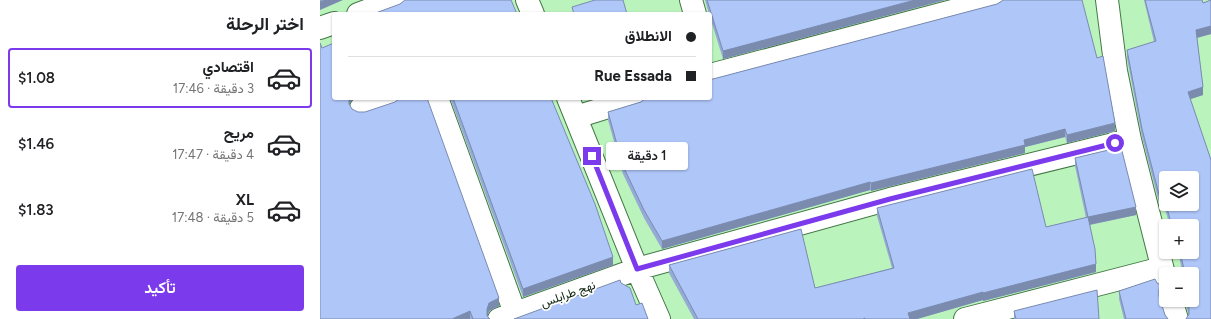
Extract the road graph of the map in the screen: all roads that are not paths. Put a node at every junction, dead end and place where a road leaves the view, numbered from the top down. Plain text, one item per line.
1 (396, 0) edge
2 (401, 0) edge
3 (527, 0) edge
4 (691, 0) edge
5 (994, 0) edge
6 (1107, 0) edge
7 (363, 12) edge
8 (405, 12) edge
9 (532, 12) edge
10 (694, 12) edge
11 (332, 24) edge
12 (320, 28) edge
13 (712, 71) edge
14 (386, 100) edge
15 (438, 100) edge
16 (624, 100) edge
17 (361, 108) dead end
18 (572, 108) edge
19 (1130, 140) junction
20 (1162, 267) edge
21 (637, 269) junction
22 (1159, 276) edge
23 (1173, 307) edge
24 (1004, 314) edge
25 (507, 316) edge
26 (659, 319) edge
27 (965, 319) edge
28 (1177, 319) edge

1 - 7 street
2 - 8 street
3 - 9 street
4 - 10 street
5 - 13 street
6 - 19 street
11 - 12 street
14 - 17 street
15 - 25 street
16 - 18 street
18 - 21 street
19 - 20 street
19 - 21 street, نهج طرابلس
21 - 25 street, نهج طرابلس
21 - 26 street
22 - 24 street
23 - 28 street
24 - 27 street

